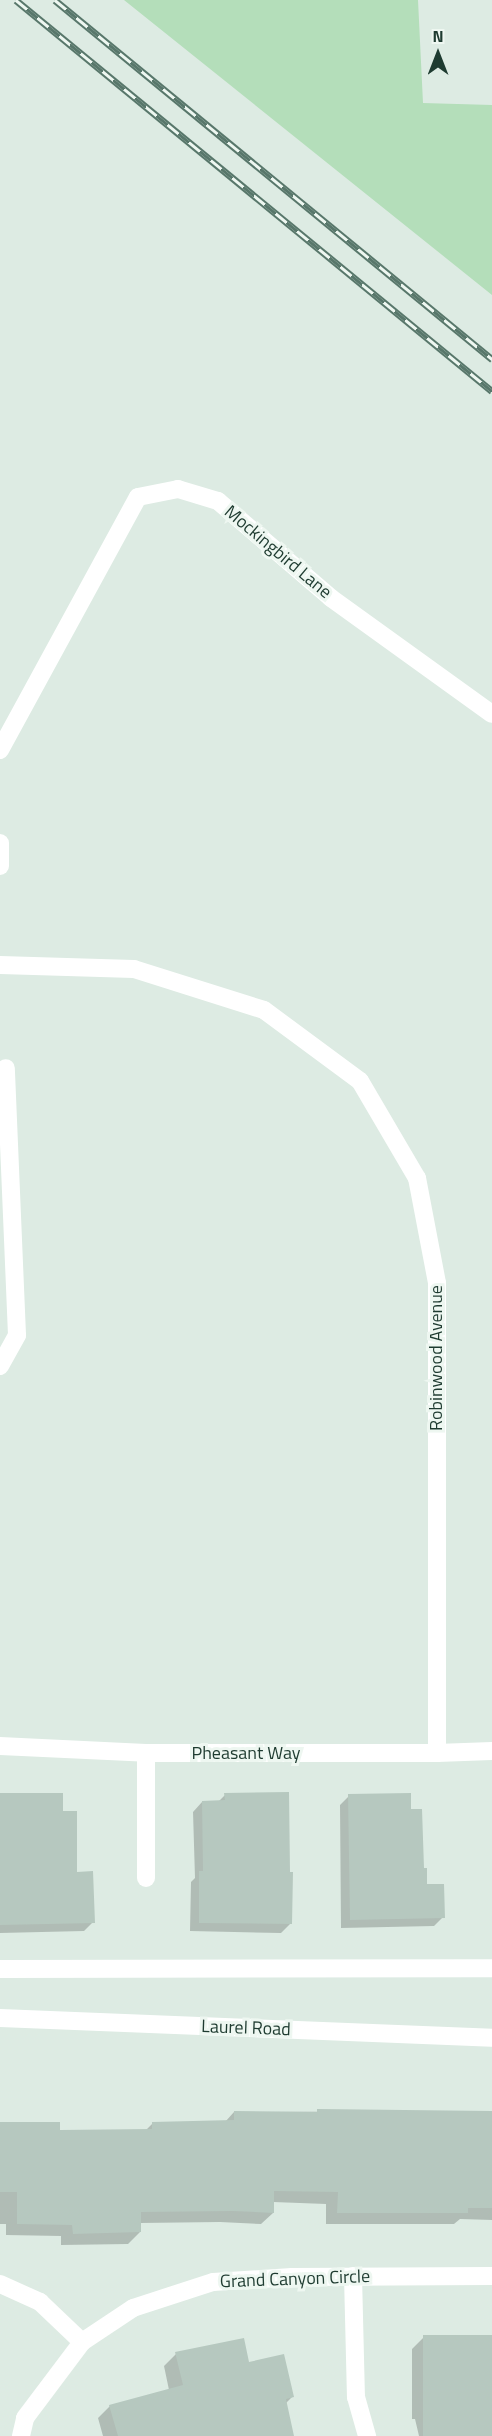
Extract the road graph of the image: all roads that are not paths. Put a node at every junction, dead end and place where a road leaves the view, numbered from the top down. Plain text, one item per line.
1 (492, 714) edge
2 (0, 750) edge
3 (0, 843) edge
4 (0, 866) edge
5 (0, 965) edge
6 (6, 1068) dead end
7 (0, 1366) edge
8 (0, 1746) edge
9 (492, 1751) edge
10 (146, 1753) junction
11 (437, 1753) junction
12 (146, 1878) dead end
13 (492, 1968) edge
14 (0, 1969) edge
15 (0, 2018) edge
16 (492, 2038) edge
17 (353, 2276) junction
18 (492, 2276) edge
19 (0, 2284) edge
20 (81, 2342) junction
21 (21, 2436) edge
22 (367, 2436) edge

1 - 2 street, Mockingbird Lane
3 - 4 street
5 - 11 street, Robinwood Avenue
6 - 7 street
8 - 10 street, Pheasant Way
9 - 11 street, Pheasant Way
10 - 11 street, Pheasant Way
10 - 12 street
13 - 14 street
15 - 16 street, Laurel Road
17 - 18 street, Grand Canyon Circle
17 - 20 street, Grand Canyon Circle
17 - 22 street
19 - 20 street
20 - 21 street, Grand Canyon Circle

